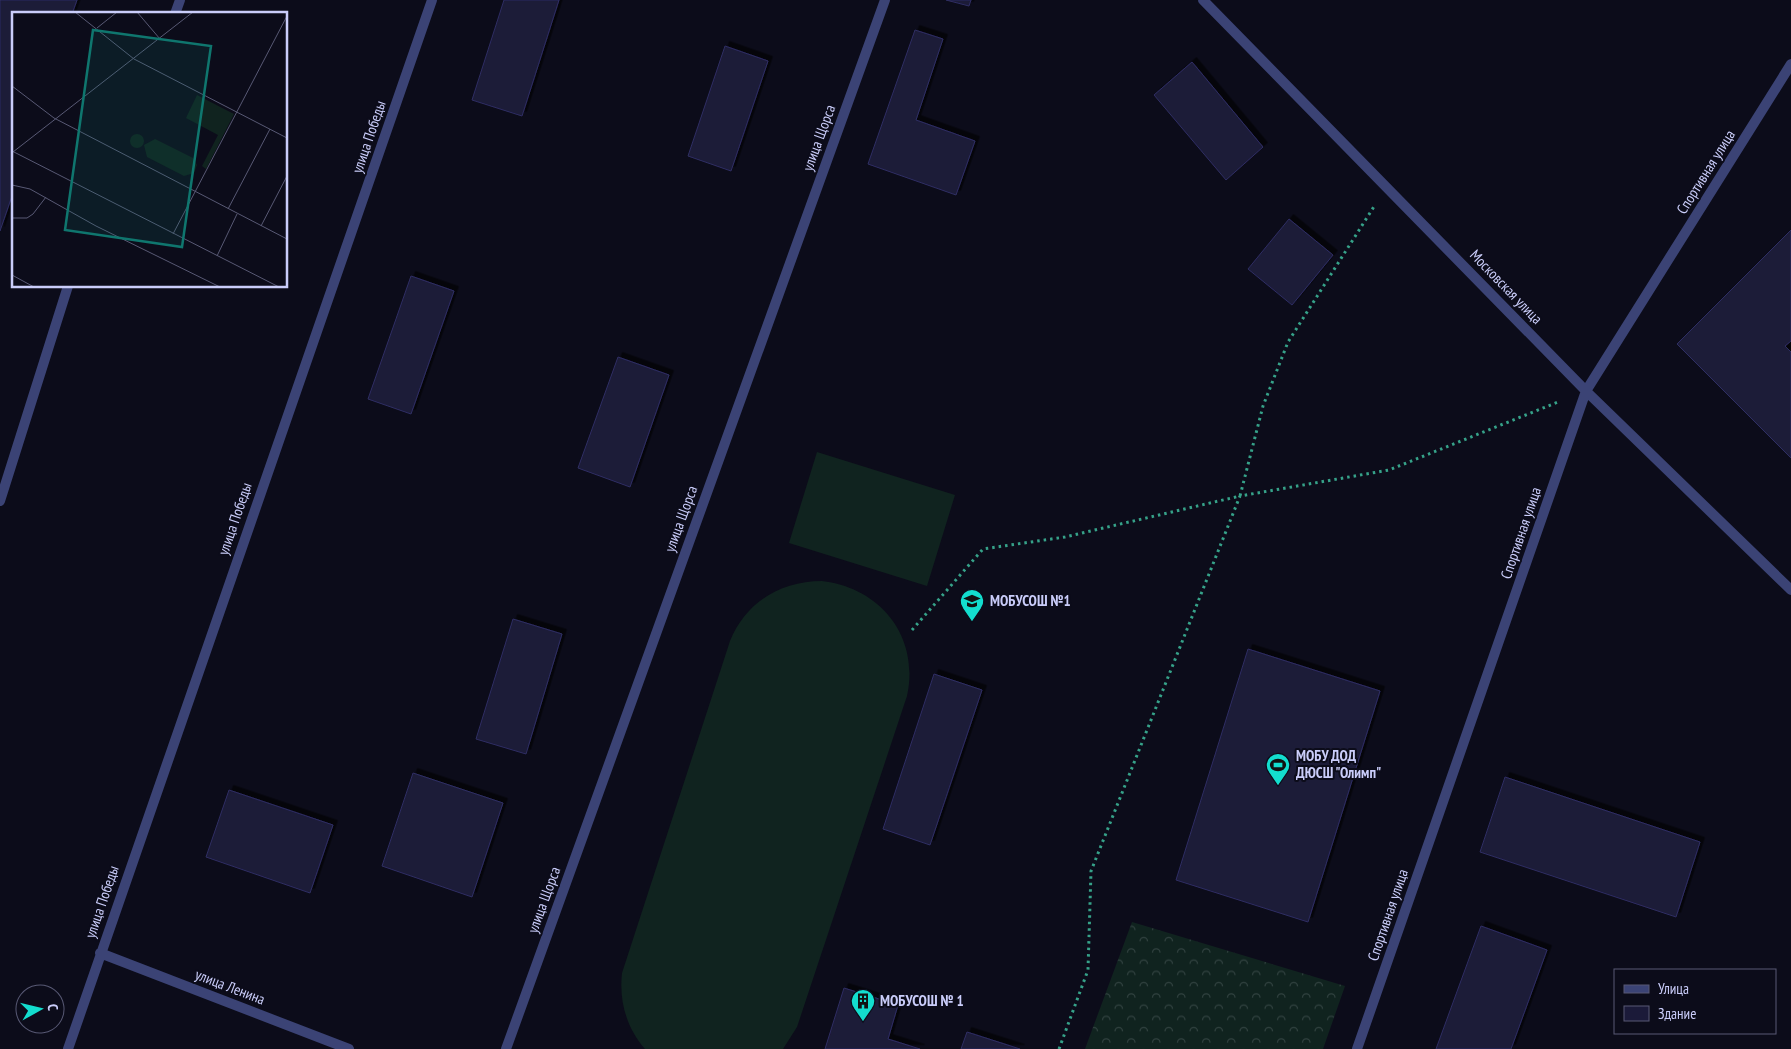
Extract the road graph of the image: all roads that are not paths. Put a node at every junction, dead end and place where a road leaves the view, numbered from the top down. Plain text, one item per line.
1 (180, 0) edge
2 (432, 0) edge
3 (885, 0) edge
4 (1203, 0) edge
5 (176, 12) edge
6 (1791, 64) edge
7 (67, 288) edge
8 (1586, 391) junction
9 (0, 501) edge
10 (1791, 590) edge
11 (100, 953) junction
12 (68, 1049) edge
13 (349, 1049) edge
14 (506, 1049) edge
15 (1357, 1049) edge

1 - 5 street
2 - 11 street, улица Победы
3 - 14 street, улица Щорса
4 - 8 street, Московская улица
6 - 8 street, Спортивная улица
7 - 9 street
8 - 10 street, Московская улица
8 - 15 street, Спортивная улица
11 - 12 street, улица Победы
11 - 13 street, улица Ленина

